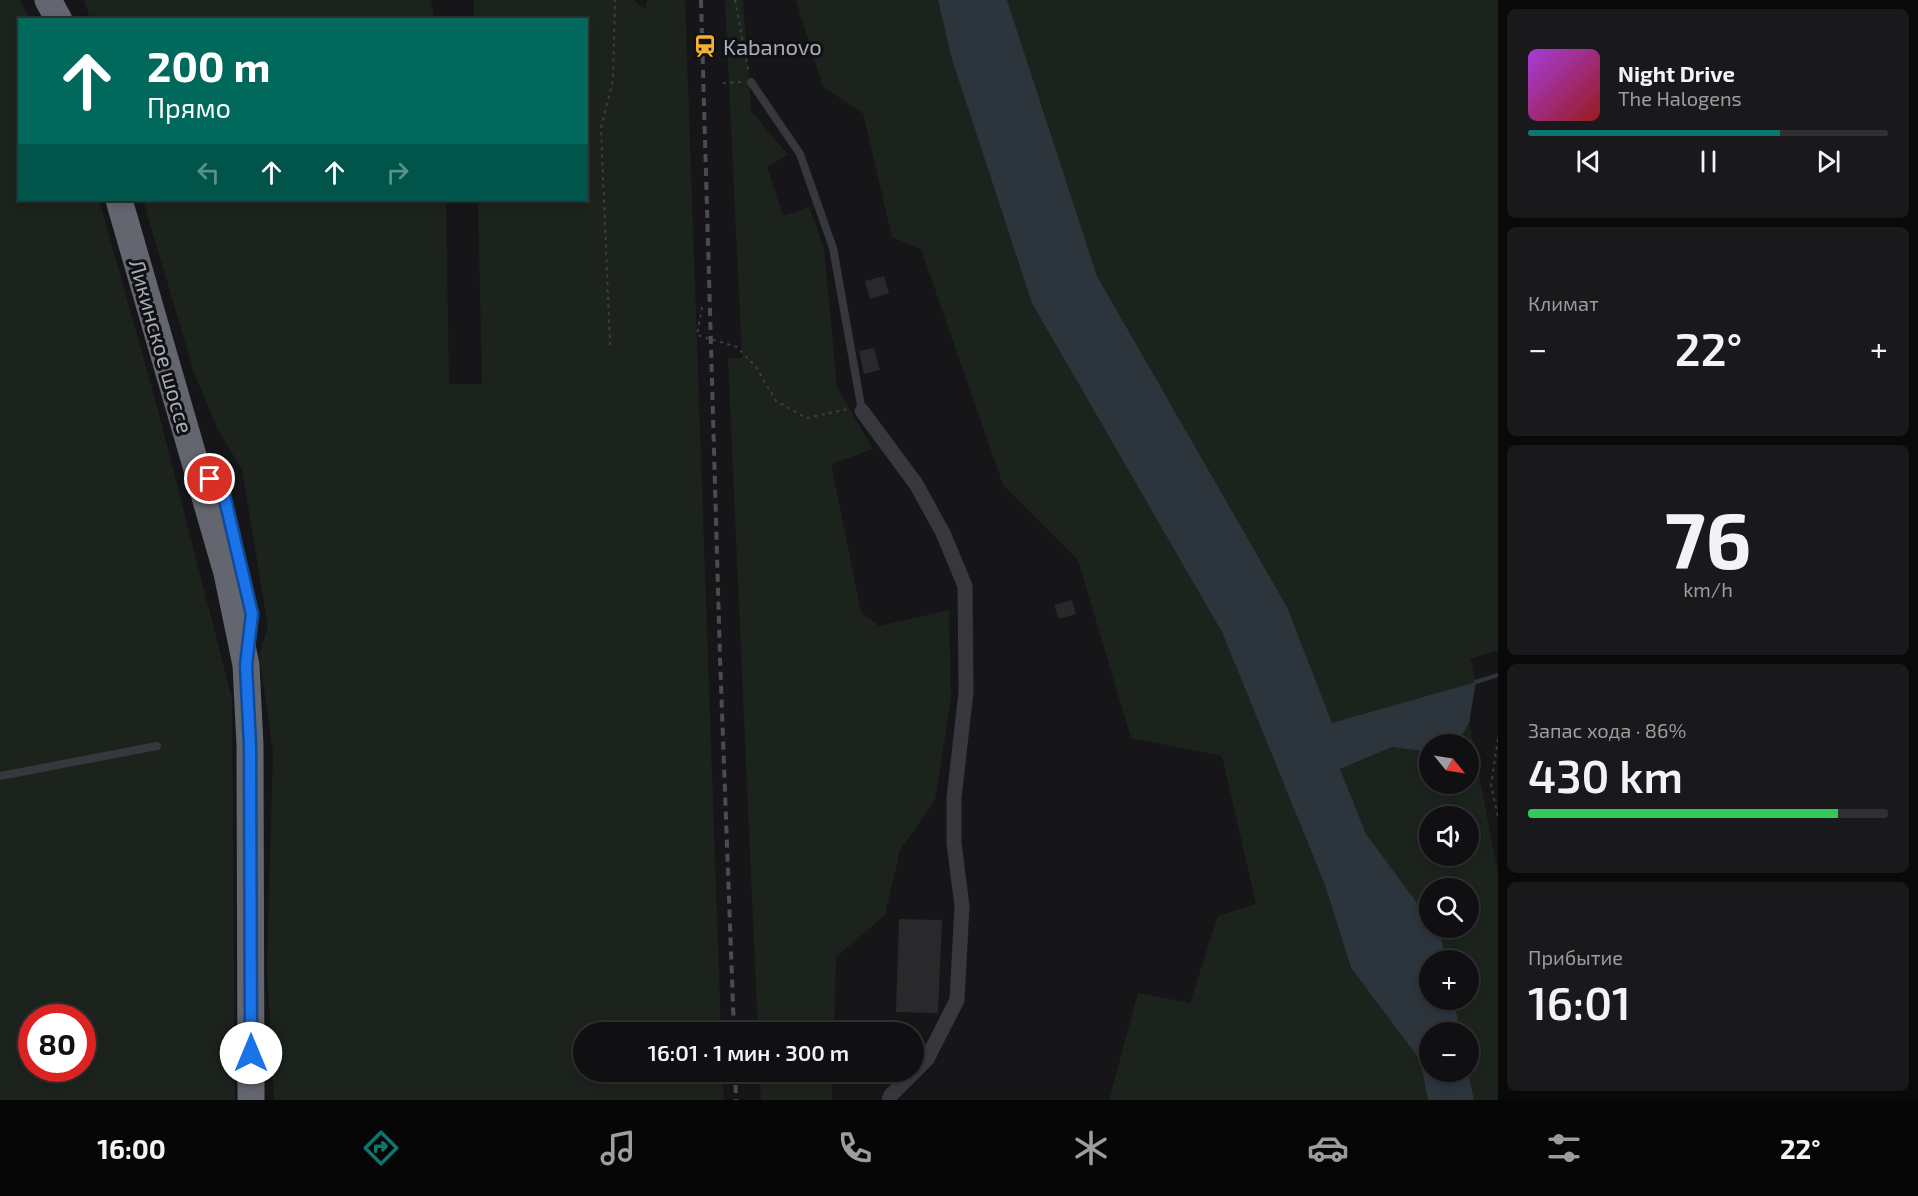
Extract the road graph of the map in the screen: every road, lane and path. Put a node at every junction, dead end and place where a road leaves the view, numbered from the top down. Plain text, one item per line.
1 (48, 0) edge
2 (615, 0) edge
3 (735, 0) edge
4 (58, 18) edge
5 (751, 82) junction
6 (723, 83) dead end
7 (119, 201) edge
8 (702, 307) dead end
9 (610, 345) dead end
10 (862, 411) junction
11 (1498, 739) edge
12 (157, 746) dead end
13 (0, 776) edge
14 (1498, 818) edge
15 (251, 1100) edge
16 (889, 1100) edge

1 - 4 highway
2 - 9 path
3 - 5 path
5 - 6 path
5 - 10 lane
7 - 15 highway, Ликинское шоссе
8 - 10 path
10 - 16 street
11 - 14 path
12 - 13 lane

